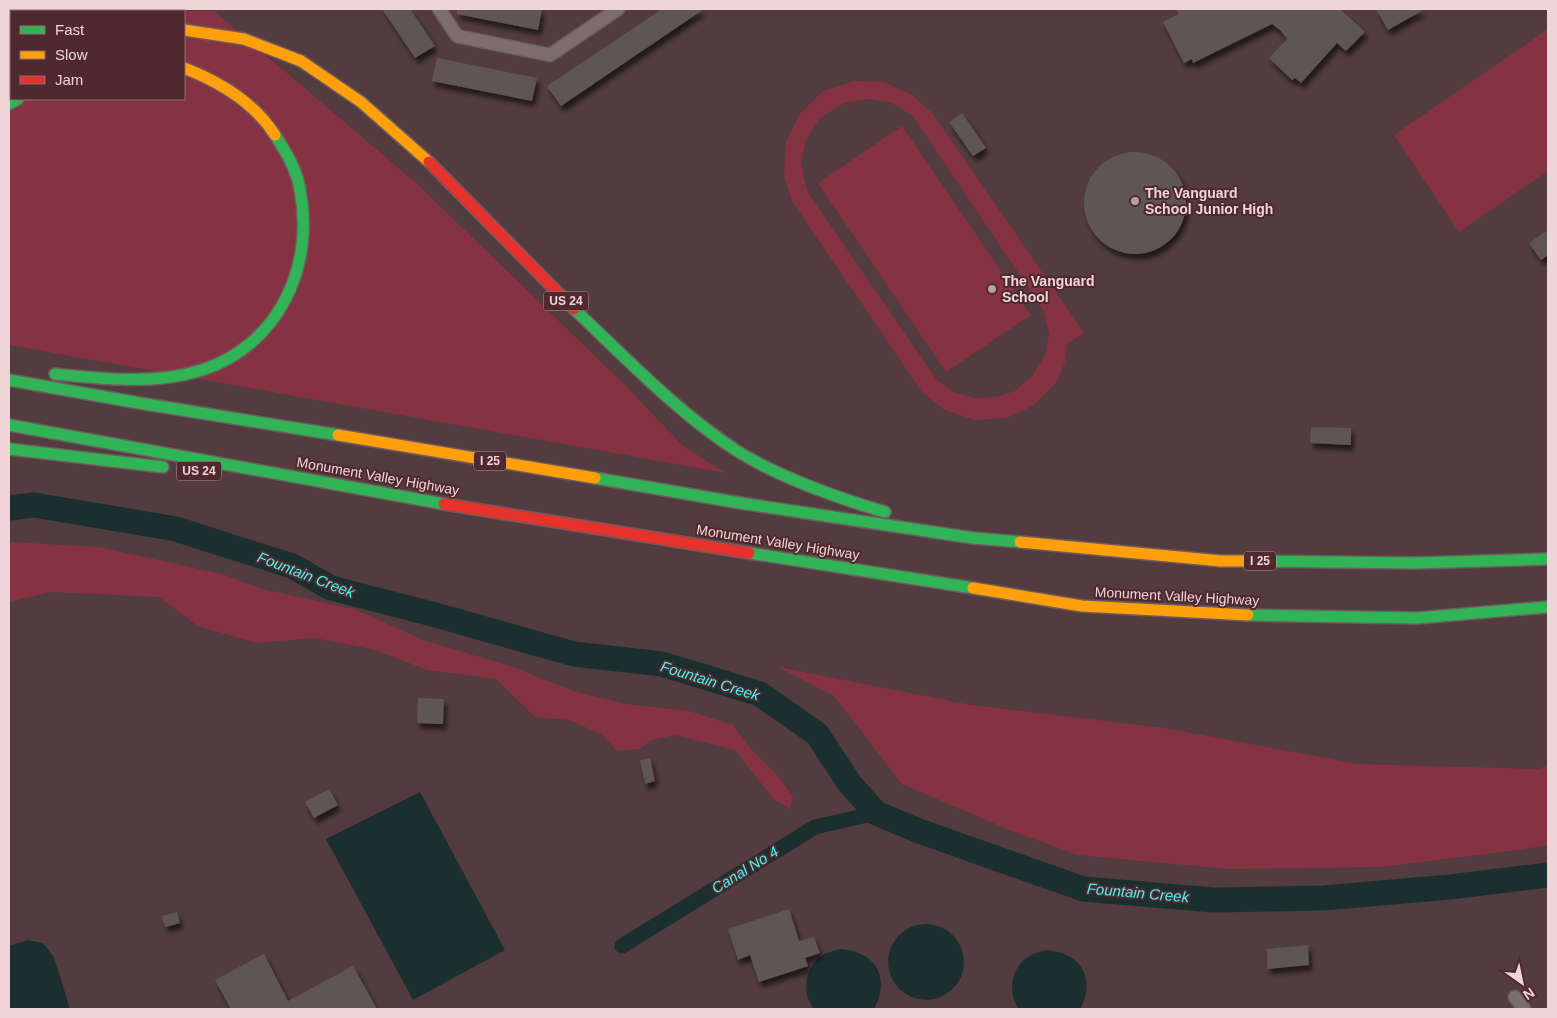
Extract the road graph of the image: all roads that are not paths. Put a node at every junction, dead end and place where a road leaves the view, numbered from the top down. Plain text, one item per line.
1 (439, 9) edge
2 (618, 9) edge
3 (185, 30) edge
4 (185, 68) edge
5 (9, 370) edge
6 (27, 372) dead end
7 (45, 373) dead end
8 (9, 380) edge
9 (9, 425) edge
10 (9, 449) edge
11 (175, 469) dead end
12 (204, 472) dead end
13 (388, 494) junction
14 (973, 538) junction
15 (1548, 559) edge
16 (1548, 607) edge
17 (1515, 997) dead end
18 (1524, 1009) edge

1 - 2 street
3 - 14 highway, US 24
4 - 7 highway
5 - 6 highway
8 - 14 highway, I 25
9 - 13 highway, Monument Valley Highway
10 - 11 highway, US 24
12 - 13 highway, US 24
13 - 16 highway, Monument Valley Highway
14 - 15 highway, I 25
17 - 18 street

